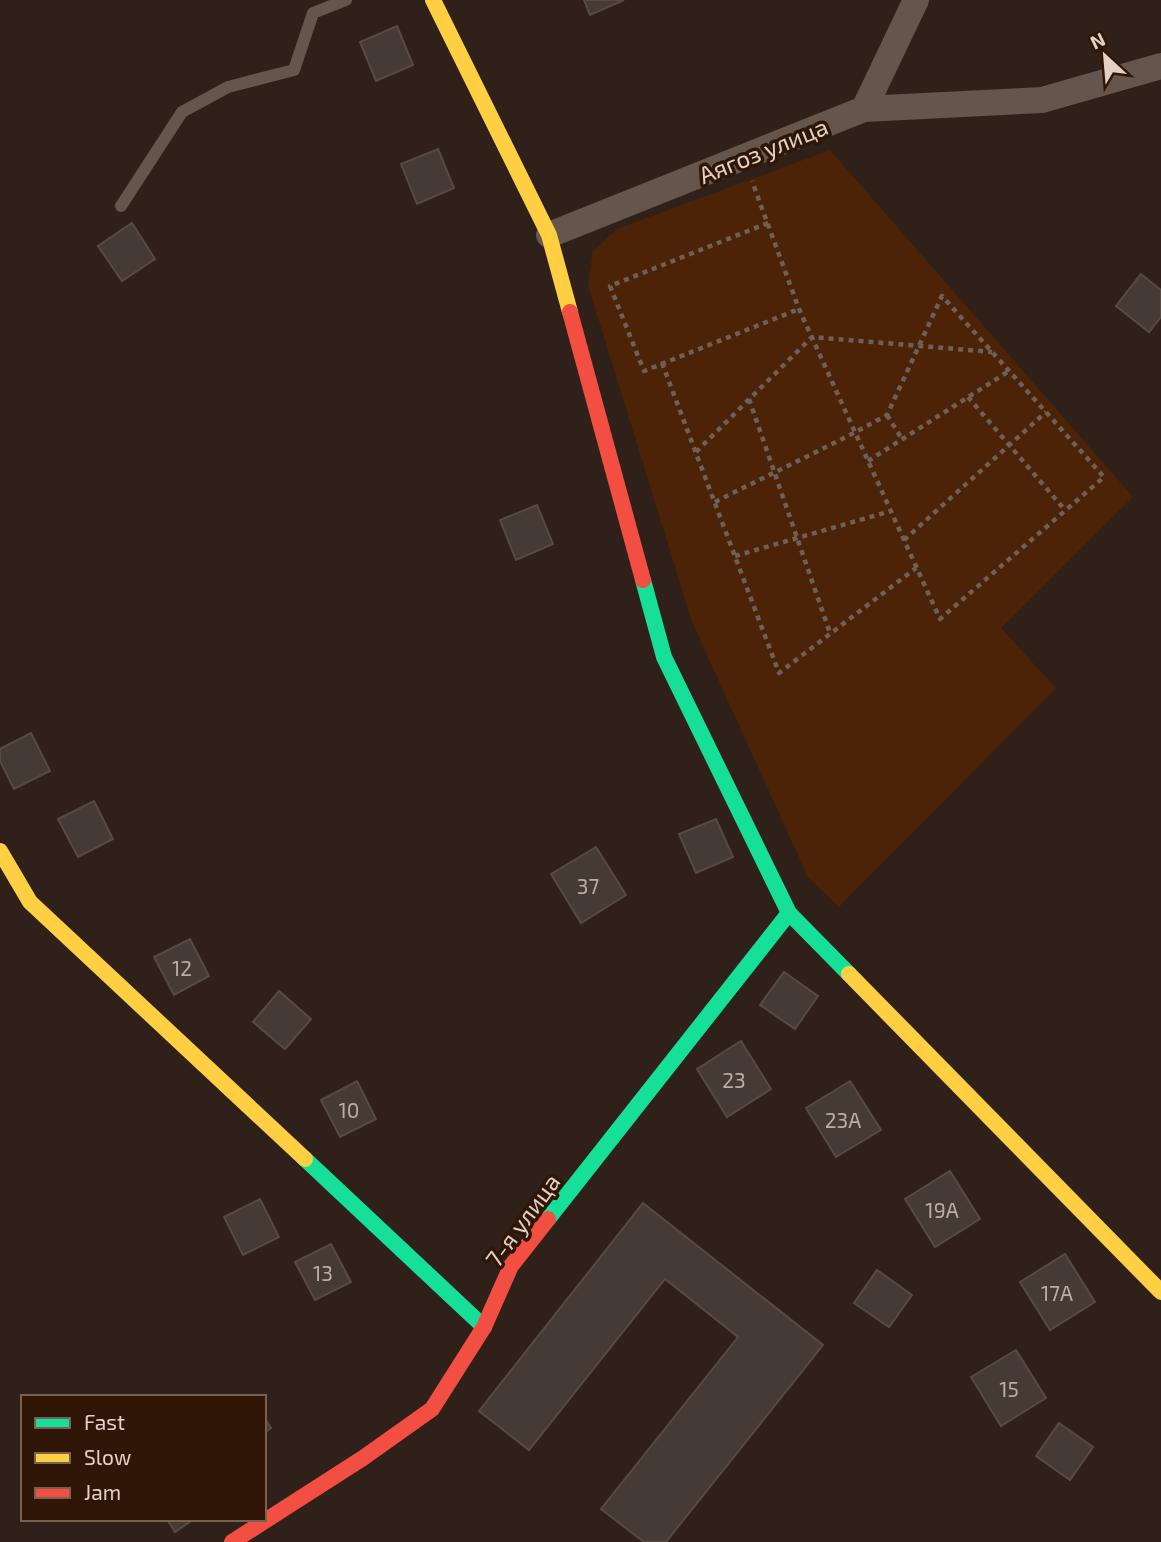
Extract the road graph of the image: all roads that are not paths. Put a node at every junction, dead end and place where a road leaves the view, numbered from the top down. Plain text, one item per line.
1 (346, 0) edge
2 (433, 0) edge
3 (916, 0) edge
4 (1161, 66) edge
5 (864, 109) junction
6 (121, 206) dead end
7 (549, 234) junction
8 (0, 851) edge
9 (789, 913) junction
10 (1161, 1292) edge
11 (484, 1327) junction
12 (266, 1520) edge
13 (265, 1521) edge
14 (232, 1542) edge

1 - 6 lane
2 - 7 street
3 - 5 street
4 - 5 street, Аягоз улица
5 - 7 street, Аягоз улица
7 - 9 street
8 - 11 street
9 - 10 street
9 - 11 street, 7-я улица
11 - 12 street, 7-я улица
13 - 14 street, 7-я улица

